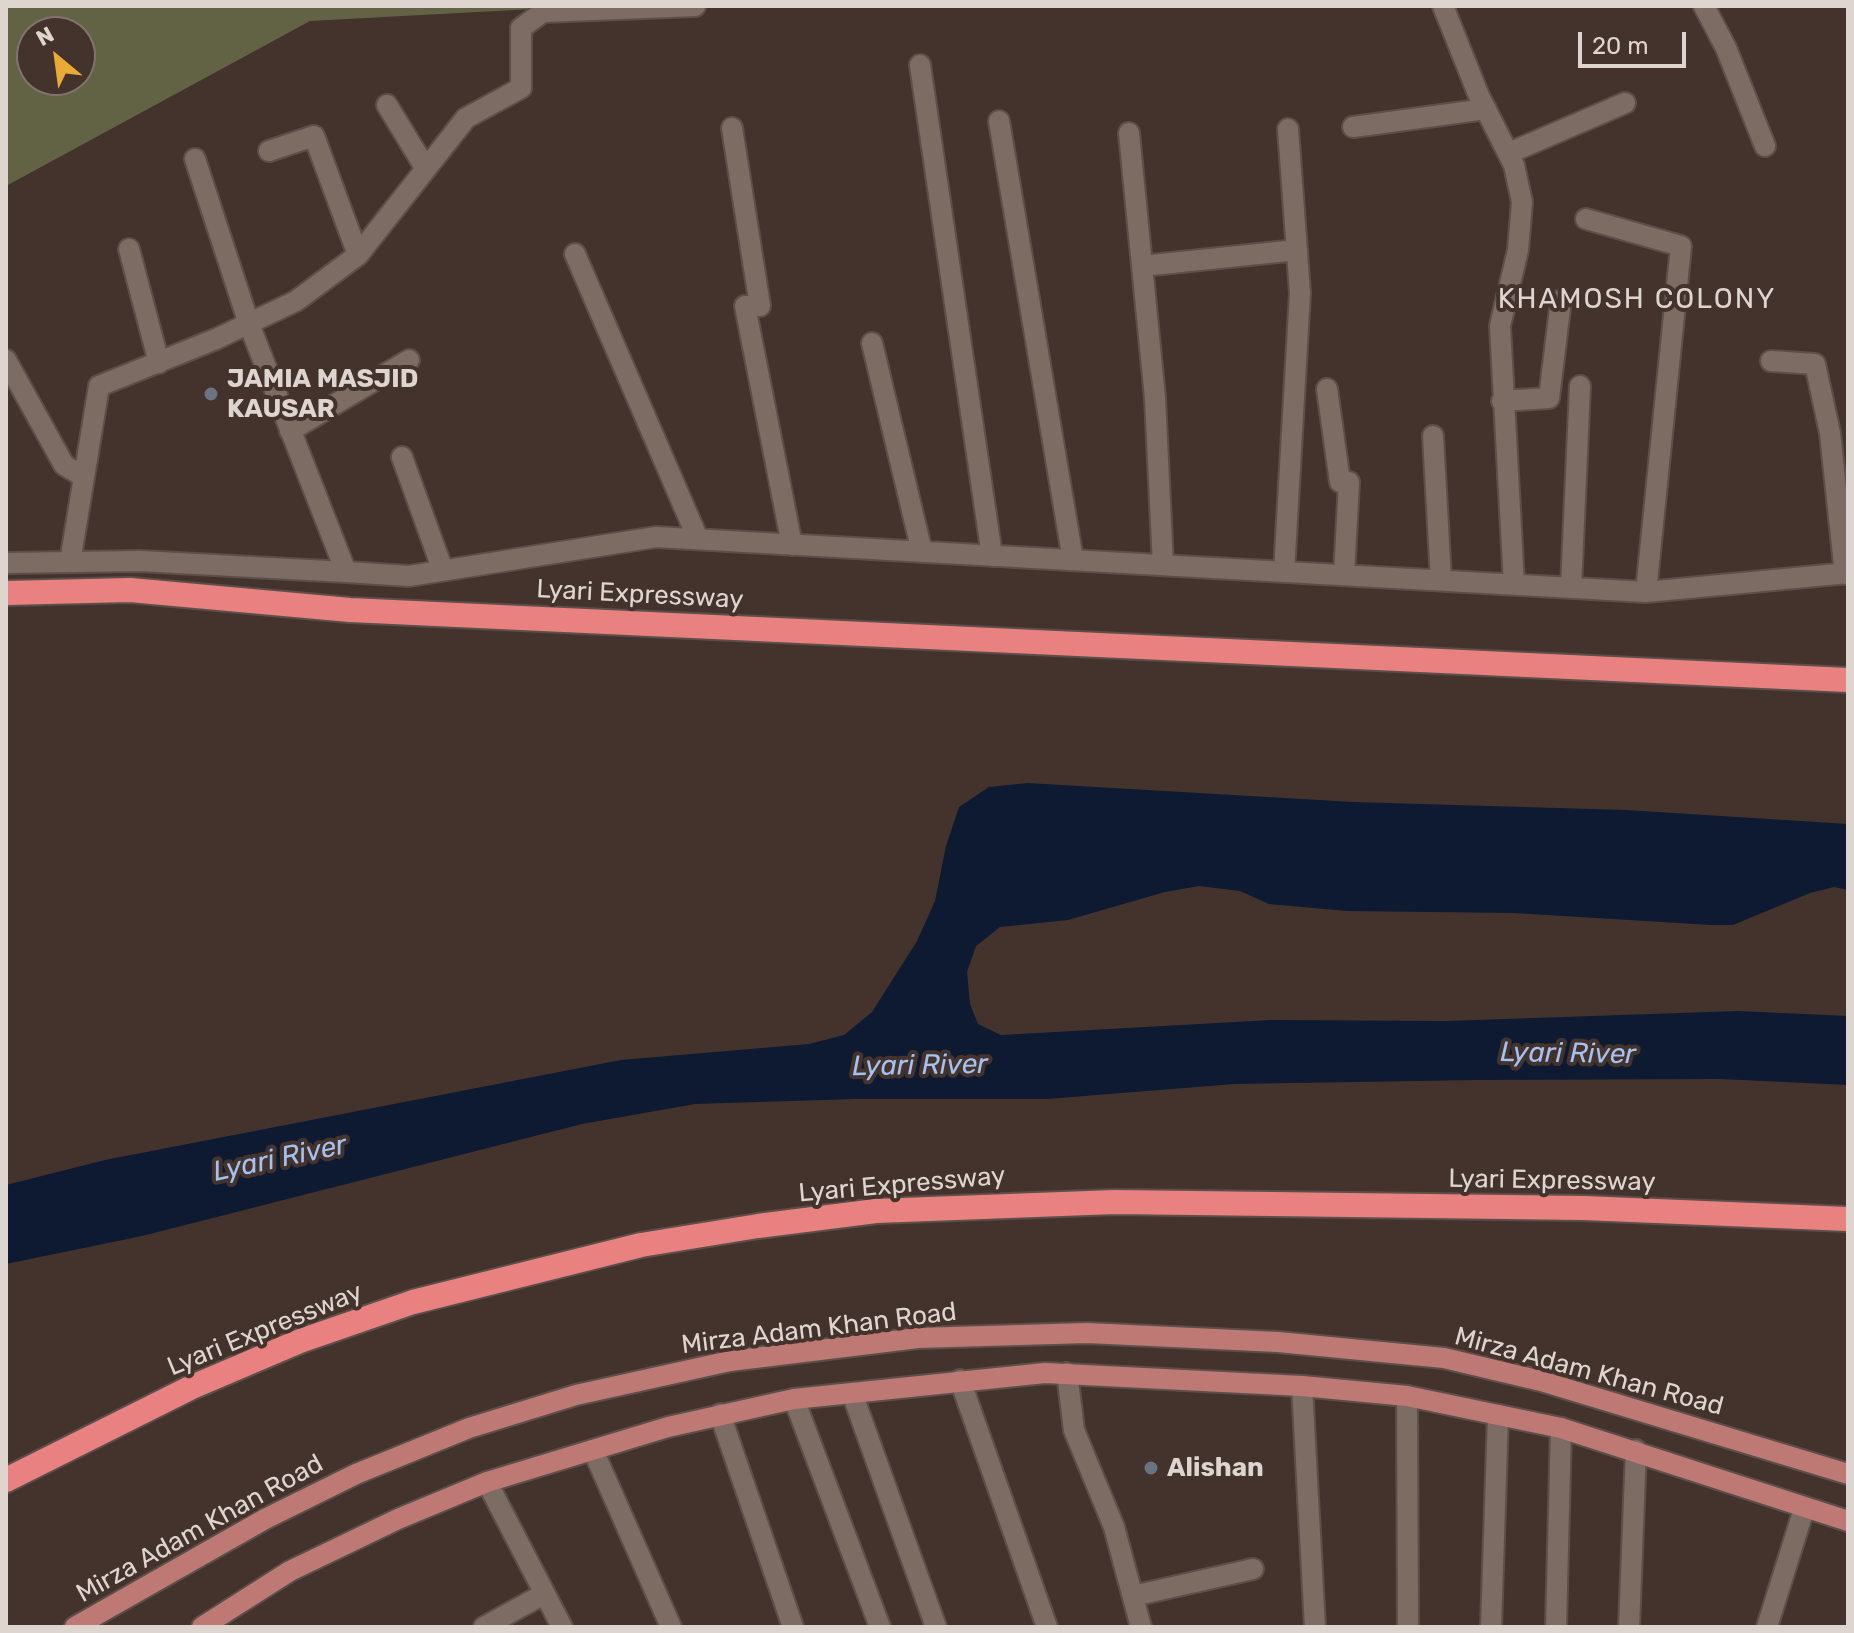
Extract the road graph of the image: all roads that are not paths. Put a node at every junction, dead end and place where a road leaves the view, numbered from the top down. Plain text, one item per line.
1 (695, 6) edge
2 (1443, 6) edge
3 (1704, 6) edge
4 (544, 9) edge
5 (920, 65) dead end
6 (1625, 103) dead end
7 (387, 105) dead end
8 (1486, 109) junction
9 (999, 121) dead end
10 (1353, 127) dead end
11 (732, 128) dead end
12 (1288, 129) dead end
13 (1129, 133) dead end
14 (1765, 146) dead end
15 (269, 151) dead end
16 (1509, 153) junction
17 (195, 159) dead end
18 (426, 169) junction
19 (1586, 219) dead end
20 (129, 249) dead end
21 (1297, 250) junction
22 (575, 254) dead end
23 (358, 255) junction
24 (1142, 266) junction
25 (1561, 300) dead end
26 (249, 324) junction
27 (872, 343) dead end
28 (6, 360) edge
29 (409, 360) dead end
30 (1771, 361) dead end
31 (159, 363) junction
32 (1580, 386) dead end
33 (1327, 389) dead end
34 (1502, 401) junction
35 (290, 431) junction
36 (1433, 436) dead end
37 (402, 457) dead end
38 (84, 477) junction
39 (698, 539) junction
40 (792, 545) junction
41 (922, 552) junction
42 (992, 556) junction
43 (1073, 560) junction
44 (70, 562) junction
45 (6, 563) edge
46 (1163, 565) junction
47 (442, 568) junction
48 (346, 572) junction
49 (1284, 572) junction
50 (1846, 574) edge
51 (1344, 575) junction
52 (1441, 580) junction
53 (1514, 584) junction
54 (1571, 588) junction
55 (1646, 592) junction
56 (6, 593) edge
57 (1848, 680) edge
58 (1848, 1219) edge
59 (1067, 1373) junction
60 (960, 1380) junction
61 (1302, 1386) junction
62 (852, 1393) junction
63 (1407, 1396) junction
64 (794, 1399) junction
65 (720, 1414) junction
66 (1498, 1415) junction
67 (1561, 1428) junction
68 (593, 1450) junction
69 (1636, 1450) junction
70 (1848, 1474) edge
71 (6, 1480) edge
72 (487, 1482) junction
73 (1804, 1509) junction
74 (1848, 1521) edge
75 (1253, 1569) dead end
76 (544, 1594) junction
77 (1133, 1596) junction
78 (75, 1627) edge
79 (202, 1627) edge
80 (484, 1627) edge
81 (562, 1627) edge
82 (671, 1627) edge
83 (793, 1627) edge
84 (880, 1627) edge
85 (936, 1627) edge
86 (1047, 1627) edge
87 (1141, 1627) edge
88 (1315, 1627) edge
89 (1408, 1627) edge
90 (1491, 1627) edge
91 (1556, 1627) edge
92 (1629, 1627) edge
93 (1767, 1627) edge

1 - 4 street
2 - 8 street
3 - 14 street
4 - 18 street
5 - 42 street
6 - 16 street
7 - 18 street
8 - 10 street
8 - 16 street
9 - 43 street
11 - 40 street
12 - 21 street
13 - 24 street
15 - 23 street
16 - 34 street
17 - 26 street
18 - 23 street
19 - 55 street
20 - 31 street
21 - 24 street
21 - 49 street
22 - 39 street
23 - 26 street
24 - 46 street
25 - 34 street
26 - 31 street
26 - 35 street
27 - 41 street
28 - 38 street
29 - 35 street
30 - 50 street
31 - 38 street
32 - 54 street
33 - 51 street
34 - 53 street
35 - 48 street
36 - 52 street
37 - 47 street
38 - 44 street
39 - 40 street
39 - 47 street
40 - 41 street
41 - 42 street
42 - 43 street
43 - 46 street
44 - 45 street
44 - 48 street
46 - 49 street
47 - 48 street
49 - 51 street
50 - 55 street
51 - 52 street
52 - 53 street
53 - 54 street
54 - 55 street
56 - 57 highway, Lyari Expressway
58 - 71 highway, Lyari Expressway
59 - 60 main road
59 - 61 main road
59 - 77 street
60 - 62 main road
60 - 86 street
61 - 63 main road
61 - 88 street
62 - 64 main road
62 - 85 street
63 - 66 main road
63 - 89 street
64 - 65 main road
64 - 84 street
65 - 68 main road
65 - 83 street
66 - 67 main road
66 - 90 street
67 - 69 main road
67 - 91 street
68 - 72 main road
68 - 82 street
69 - 73 main road
69 - 92 street
70 - 78 main road, Mirza Adam Khan Road
72 - 76 street
72 - 79 main road
73 - 74 main road
73 - 93 street
75 - 77 street
76 - 80 street
76 - 81 street
77 - 87 street

